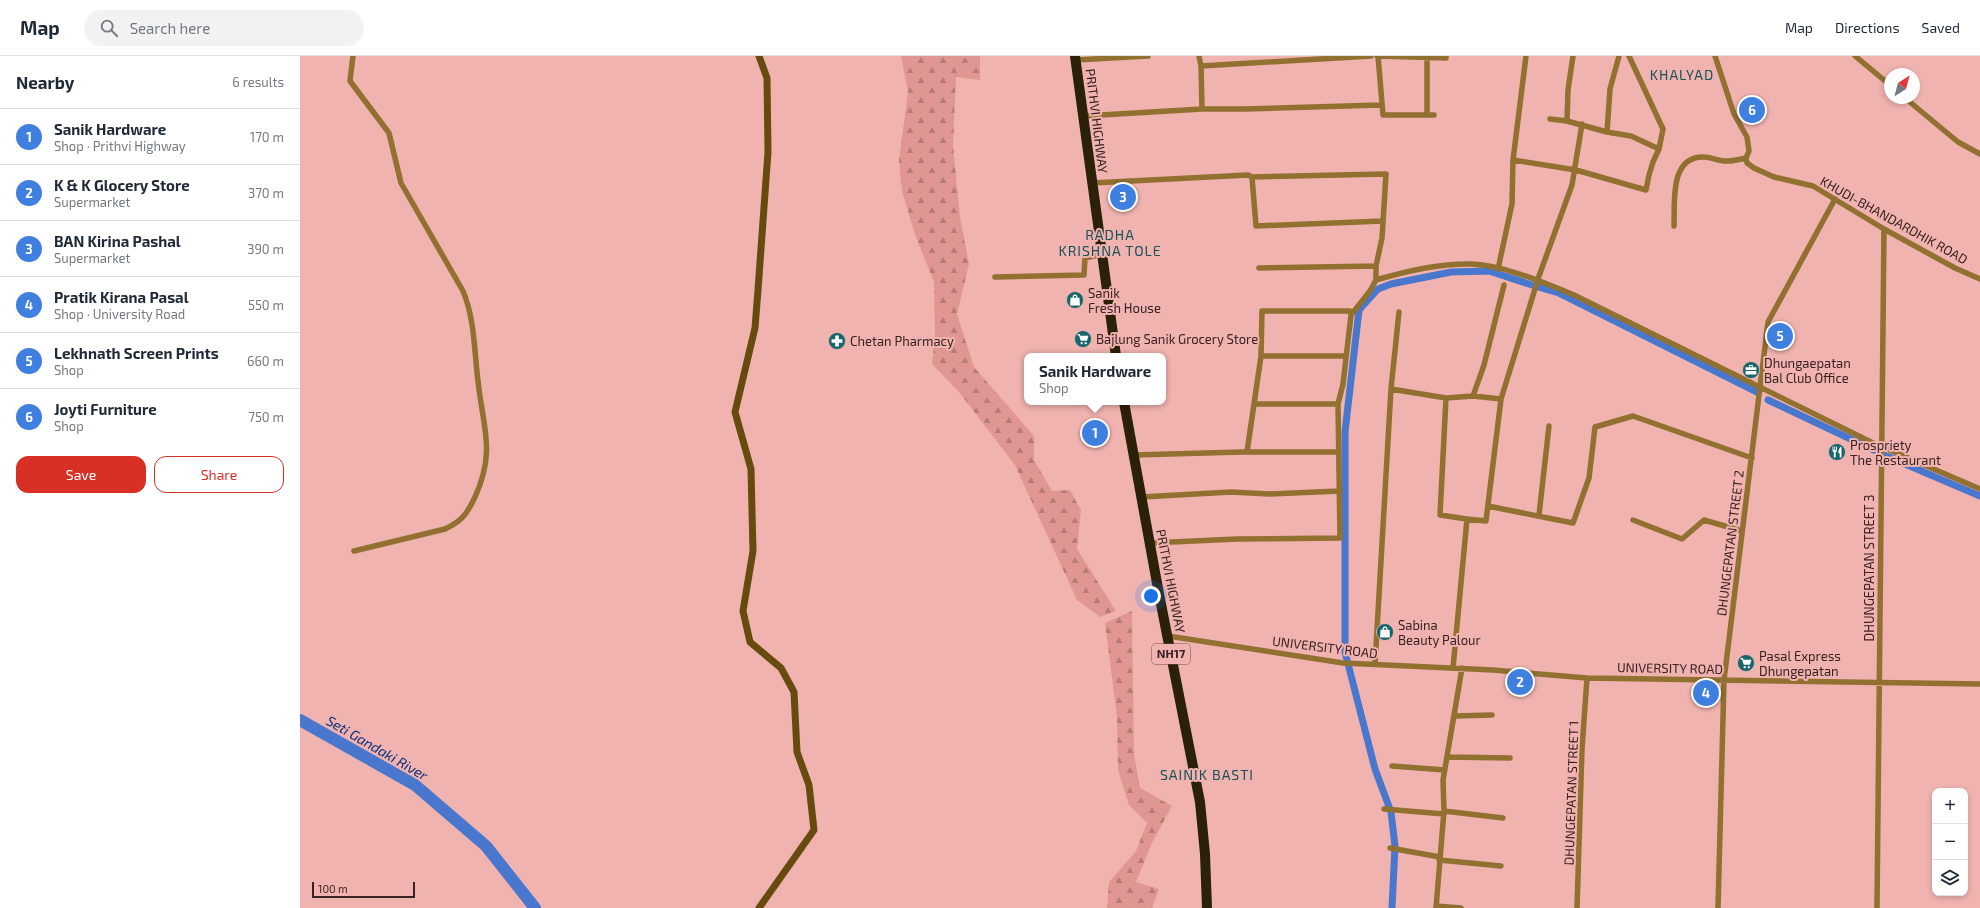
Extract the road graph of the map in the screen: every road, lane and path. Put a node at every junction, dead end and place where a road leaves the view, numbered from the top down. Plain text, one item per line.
1 (353, 56) edge
2 (759, 56) edge
3 (1148, 56) edge
4 (1199, 56) edge
5 (1371, 56) edge
6 (1377, 56) edge
7 (1427, 56) edge
8 (1446, 56) edge
9 (1526, 56) edge
10 (1573, 56) edge
11 (1619, 56) edge
12 (1628, 56) edge
13 (1715, 56) edge
14 (1855, 56) edge
15 (1075, 58) edge
16 (1201, 66) junction
17 (1884, 80) edge
18 (1912, 104) edge
19 (1381, 105) junction
20 (1202, 109) junction
21 (1427, 115) junction
22 (1434, 115) dead end
23 (1084, 116) junction
24 (1550, 119) dead end
25 (1567, 121) junction
26 (1582, 124) junction
27 (1607, 132) junction
28 (1659, 149) junction
29 (1980, 154) edge
30 (1746, 158) junction
31 (1513, 160) junction
32 (1576, 170) junction
33 (1252, 177) junction
34 (1092, 183) junction
35 (1835, 199) junction
36 (1383, 221) junction
37 (1674, 226) dead end
38 (1884, 229) junction
39 (1102, 254) junction
40 (1376, 266) junction
41 (1259, 268) dead end
42 (1498, 269) junction
43 (995, 277) dead end
44 (1376, 280) junction
45 (1538, 280) junction
46 (1980, 280) edge
47 (1504, 285) dead end
48 (1399, 312) dead end
49 (1351, 315) junction
50 (1116, 353) edge
51 (1261, 356) junction
52 (1345, 356) junction
53 (1761, 388) junction
54 (1391, 389) junction
55 (1473, 396) junction
56 (1446, 398) junction
57 (1501, 399) junction
58 (1254, 404) junction
59 (1338, 404) junction
60 (1125, 405) edge
61 (1549, 426) dead end
62 (1882, 447) junction
63 (1247, 452) junction
64 (1339, 452) junction
65 (1134, 455) junction
66 (1752, 458) junction
67 (1980, 489) edge
68 (1340, 491) junction
69 (1142, 497) junction
70 (1488, 506) junction
71 (1539, 516) junction
72 (1466, 519) junction
73 (1633, 520) dead end
74 (1742, 531) junction
75 (1150, 543) junction
76 (354, 551) dead end
77 (1168, 636) junction
78 (1375, 664) junction
79 (1453, 668) junction
80 (1462, 668) junction
81 (1587, 678) junction
82 (1724, 680) junction
83 (1880, 682) junction
84 (1980, 684) edge
85 (1492, 715) dead end
86 (1455, 716) junction
87 (1448, 757) junction
88 (1510, 758) dead end
89 (1392, 766) dead end
90 (1445, 770) junction
91 (1384, 809) dead end
92 (1444, 812) junction
93 (1503, 818) dead end
94 (1390, 848) dead end
95 (1439, 858) junction
96 (1501, 866) dead end
97 (1436, 907) edge
98 (759, 908) edge
99 (1207, 908) edge
100 (1461, 908) edge
101 (1577, 908) edge
102 (1718, 908) edge
103 (1877, 908) edge

1 - 76 street
2 - 98 street
3 - 15 street
4 - 16 street
5 - 16 street
6 - 7 street
6 - 19 street
7 - 8 street
7 - 21 street
9 - 31 street
10 - 25 street
11 - 27 street
12 - 28 street
13 - 30 street
14 - 17 street
15 - 23 highway, PRITHVI HIGHWAY
16 - 20 street
18 - 29 street
19 - 20 street
19 - 21 street
20 - 23 street
21 - 22 street
23 - 34 highway, PRITHVI HIGHWAY
24 - 25 street
25 - 26 street
26 - 27 street
26 - 32 street
27 - 28 street
28 - 32 street
30 - 35 street, KHUDI-BHANDARDHIK ROAD
30 - 37 street
31 - 32 street
31 - 42 street
32 - 45 street
33 - 34 street
33 - 36 street
33 - 36 street
34 - 39 highway, PRITHVI HIGHWAY
35 - 38 street, KHUDI-BHANDARDHIK ROAD
35 - 53 street, DHUNGEPATAN STREET 2
36 - 40 street
38 - 46 street, KHUDI-BHANDARDHIK ROAD
38 - 62 street, DHUNGEPATAN STREET 3
39 - 43 street
39 - 50 highway, PRITHVI HIGHWAY
40 - 41 street
40 - 44 street
42 - 44 street
42 - 45 street
44 - 49 street
45 - 53 street
45 - 57 street
47 - 55 street
48 - 54 street
49 - 51 street
49 - 52 street
51 - 52 street
51 - 58 street
52 - 59 street
53 - 62 street
53 - 66 street, DHUNGEPATAN STREET 2
54 - 56 street
54 - 78 street
55 - 56 street
55 - 57 street
56 - 72 street
57 - 70 street
58 - 59 street
58 - 63 street
59 - 64 street
60 - 65 highway, PRITHVI HIGHWAY / NH17
61 - 71 street
62 - 67 street
62 - 83 street, DHUNGEPATAN STREET 3
63 - 64 street
63 - 65 street
64 - 68 street
65 - 69 highway, PRITHVI HIGHWAY / NH17
66 - 71 street
66 - 74 street, DHUNGEPATAN STREET 2
68 - 69 street
68 - 75 street
69 - 75 highway, PRITHVI HIGHWAY / NH17
70 - 71 street
70 - 72 street
72 - 79 street
73 - 74 street
74 - 82 street, DHUNGEPATAN STREET 2
75 - 77 highway, PRITHVI HIGHWAY / NH17
77 - 78 street, UNIVERSITY ROAD
77 - 99 highway, PRITHVI HIGHWAY / NH17
78 - 79 street, UNIVERSITY ROAD
79 - 80 street, UNIVERSITY ROAD
80 - 81 street, UNIVERSITY ROAD
80 - 86 street
81 - 82 street, UNIVERSITY ROAD
81 - 101 street, DHUNGEPATAN STREET 1
82 - 83 street, UNIVERSITY ROAD
82 - 102 street, DHUNGEPATAN STREET 2
83 - 84 street, UNIVERSITY ROAD
83 - 103 street, DHUNGEPATAN STREET 3
85 - 86 street
86 - 87 street
87 - 88 street
87 - 90 street
89 - 90 street
90 - 92 street
91 - 92 street
92 - 93 street
92 - 95 street
94 - 95 street
95 - 96 street
95 - 97 street
97 - 100 street

